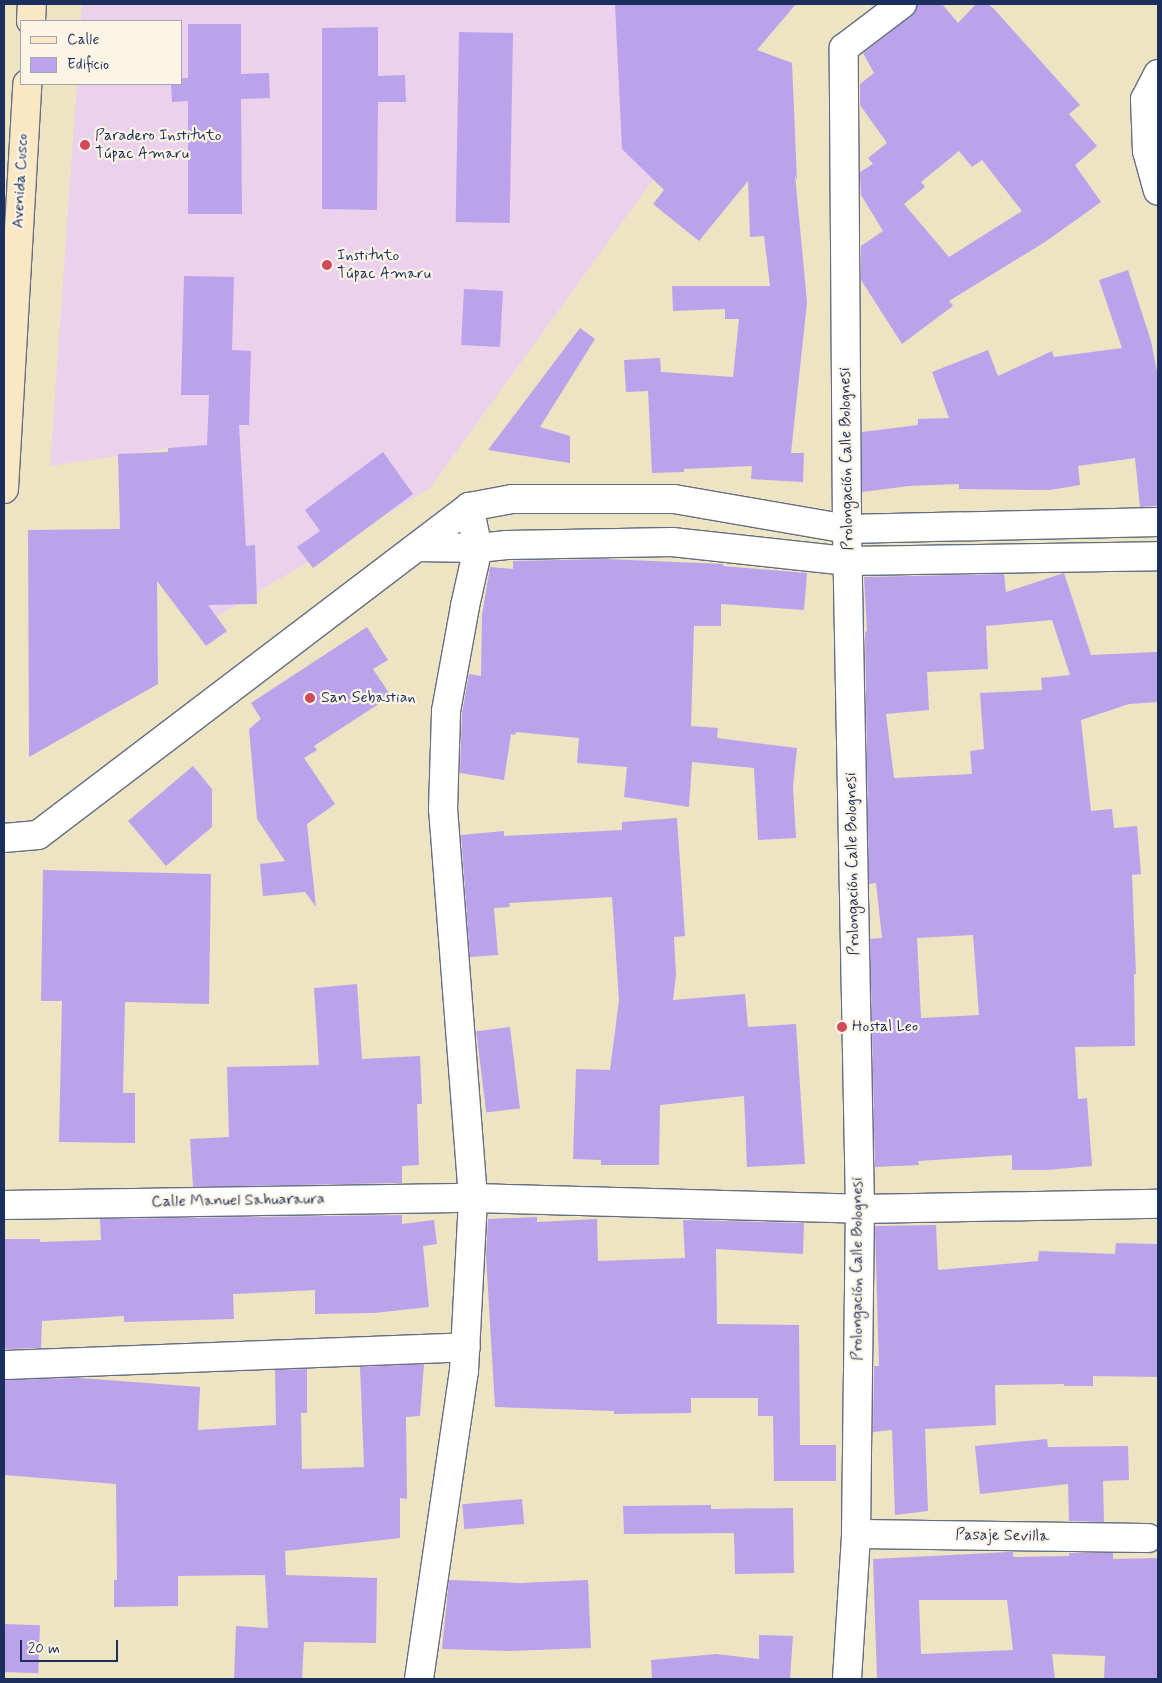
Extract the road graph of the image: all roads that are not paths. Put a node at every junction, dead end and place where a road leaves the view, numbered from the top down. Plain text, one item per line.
1 (32, 4) edge
2 (902, 4) edge
3 (30, 20) edge
4 (1158, 74) edge
5 (27, 85) edge
6 (1158, 191) edge
7 (4, 489) edge
8 (674, 499) junction
9 (469, 506) junction
10 (1158, 522) edge
11 (847, 529) junction
12 (672, 542) junction
13 (417, 547) junction
14 (478, 548) junction
15 (1158, 556) edge
16 (848, 561) junction
17 (4, 838) edge
18 (473, 1198) junction
19 (4, 1204) edge
20 (1158, 1204) edge
21 (860, 1209) junction
22 (466, 1347) junction
23 (4, 1365) edge
24 (856, 1534) junction
25 (1148, 1538) dead end
26 (420, 1679) edge
27 (848, 1679) edge

1 - 3 street
2 - 11 street, Prolongación Calle Bolognesi
4 - 6 street
5 - 7 street, Avenida Cusco
8 - 9 street
8 - 11 street
8 - 12 street
9 - 13 street
9 - 14 street
10 - 11 street
11 - 16 street, Prolongación Calle Bolognesi
12 - 14 street
12 - 16 street
13 - 14 street
13 - 17 street
14 - 18 street
15 - 16 street
16 - 21 street, Prolongación Calle Bolognesi
18 - 19 street, Calle Manuel Sahuaraura
18 - 21 street, Calle Manuel Sahuaraura
18 - 22 street
20 - 21 street, Calle Manuel Sahuaraura
21 - 24 street, Prolongación Calle Bolognesi
22 - 23 street
22 - 26 street
24 - 25 street, Pasaje Sevilla
24 - 27 street, Prolongación Calle Bolognesi

